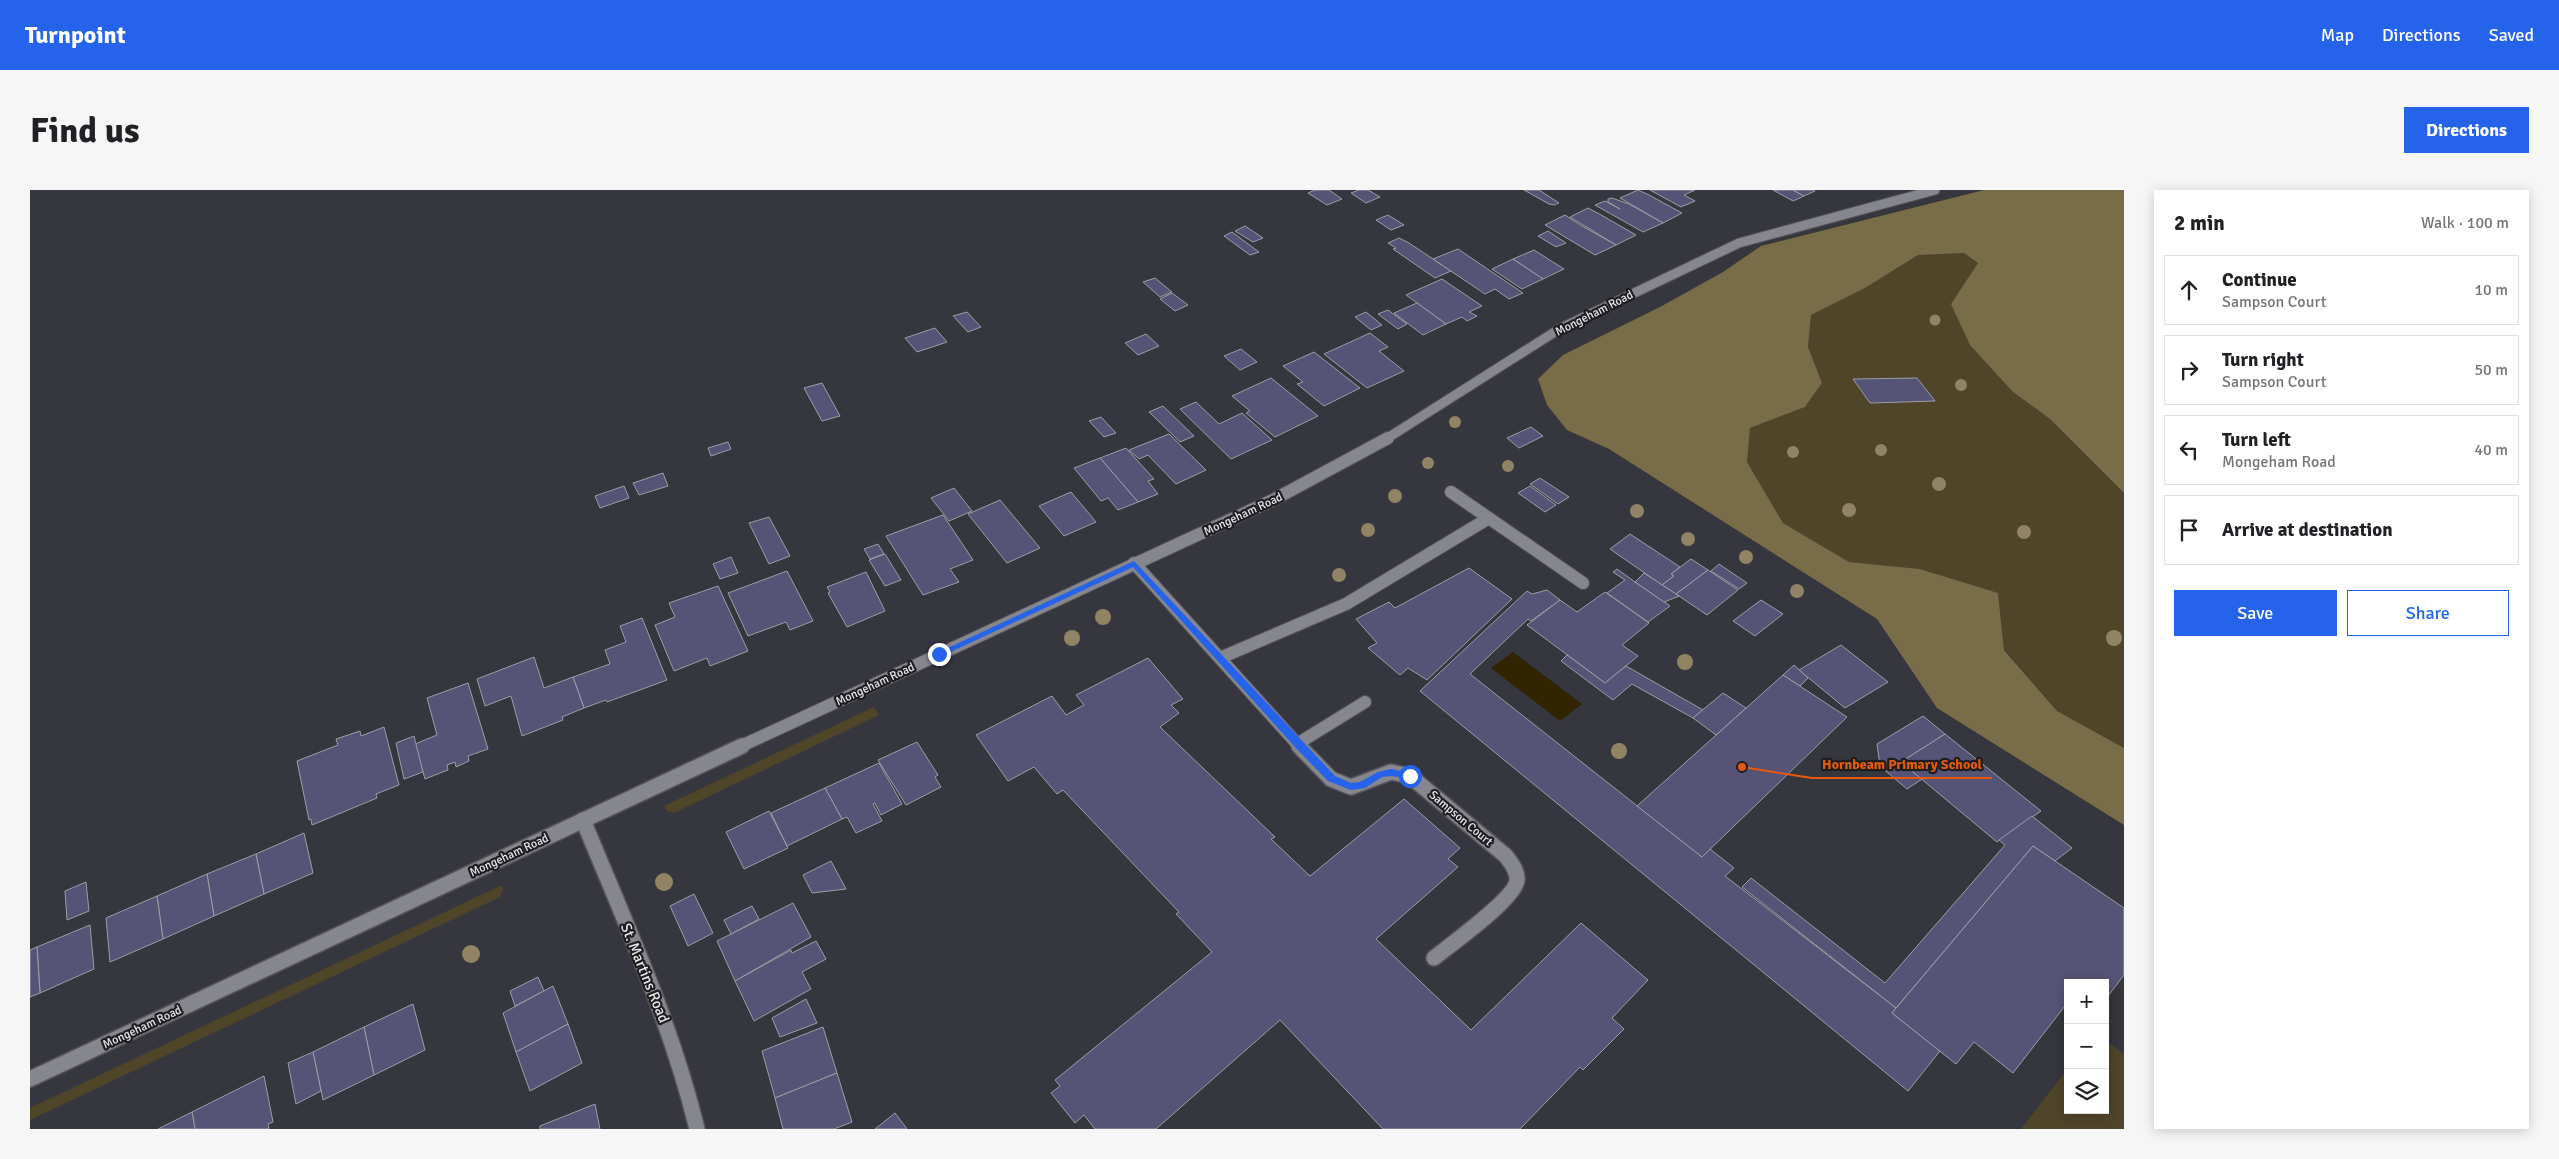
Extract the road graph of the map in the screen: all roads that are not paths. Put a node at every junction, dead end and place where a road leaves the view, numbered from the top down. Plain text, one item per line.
1 (1935, 190) edge
2 (1451, 492) dead end
3 (1489, 518) junction
4 (1134, 563) junction
5 (1583, 583) dead end
6 (1220, 658) junction
7 (1365, 702) dead end
8 (1297, 744) junction
9 (583, 820) junction
10 (1434, 958) dead end
11 (30, 1079) edge
12 (697, 1129) edge

1 - 4 street, Mongeham Road
2 - 3 street
3 - 5 street
3 - 6 street
4 - 6 street, Sampson Court
4 - 9 street, Mongeham Road
6 - 8 street, Sampson Court
7 - 8 street
8 - 10 street, Sampson Court
9 - 11 street, Mongeham Road
9 - 12 street, St. Martins Road

